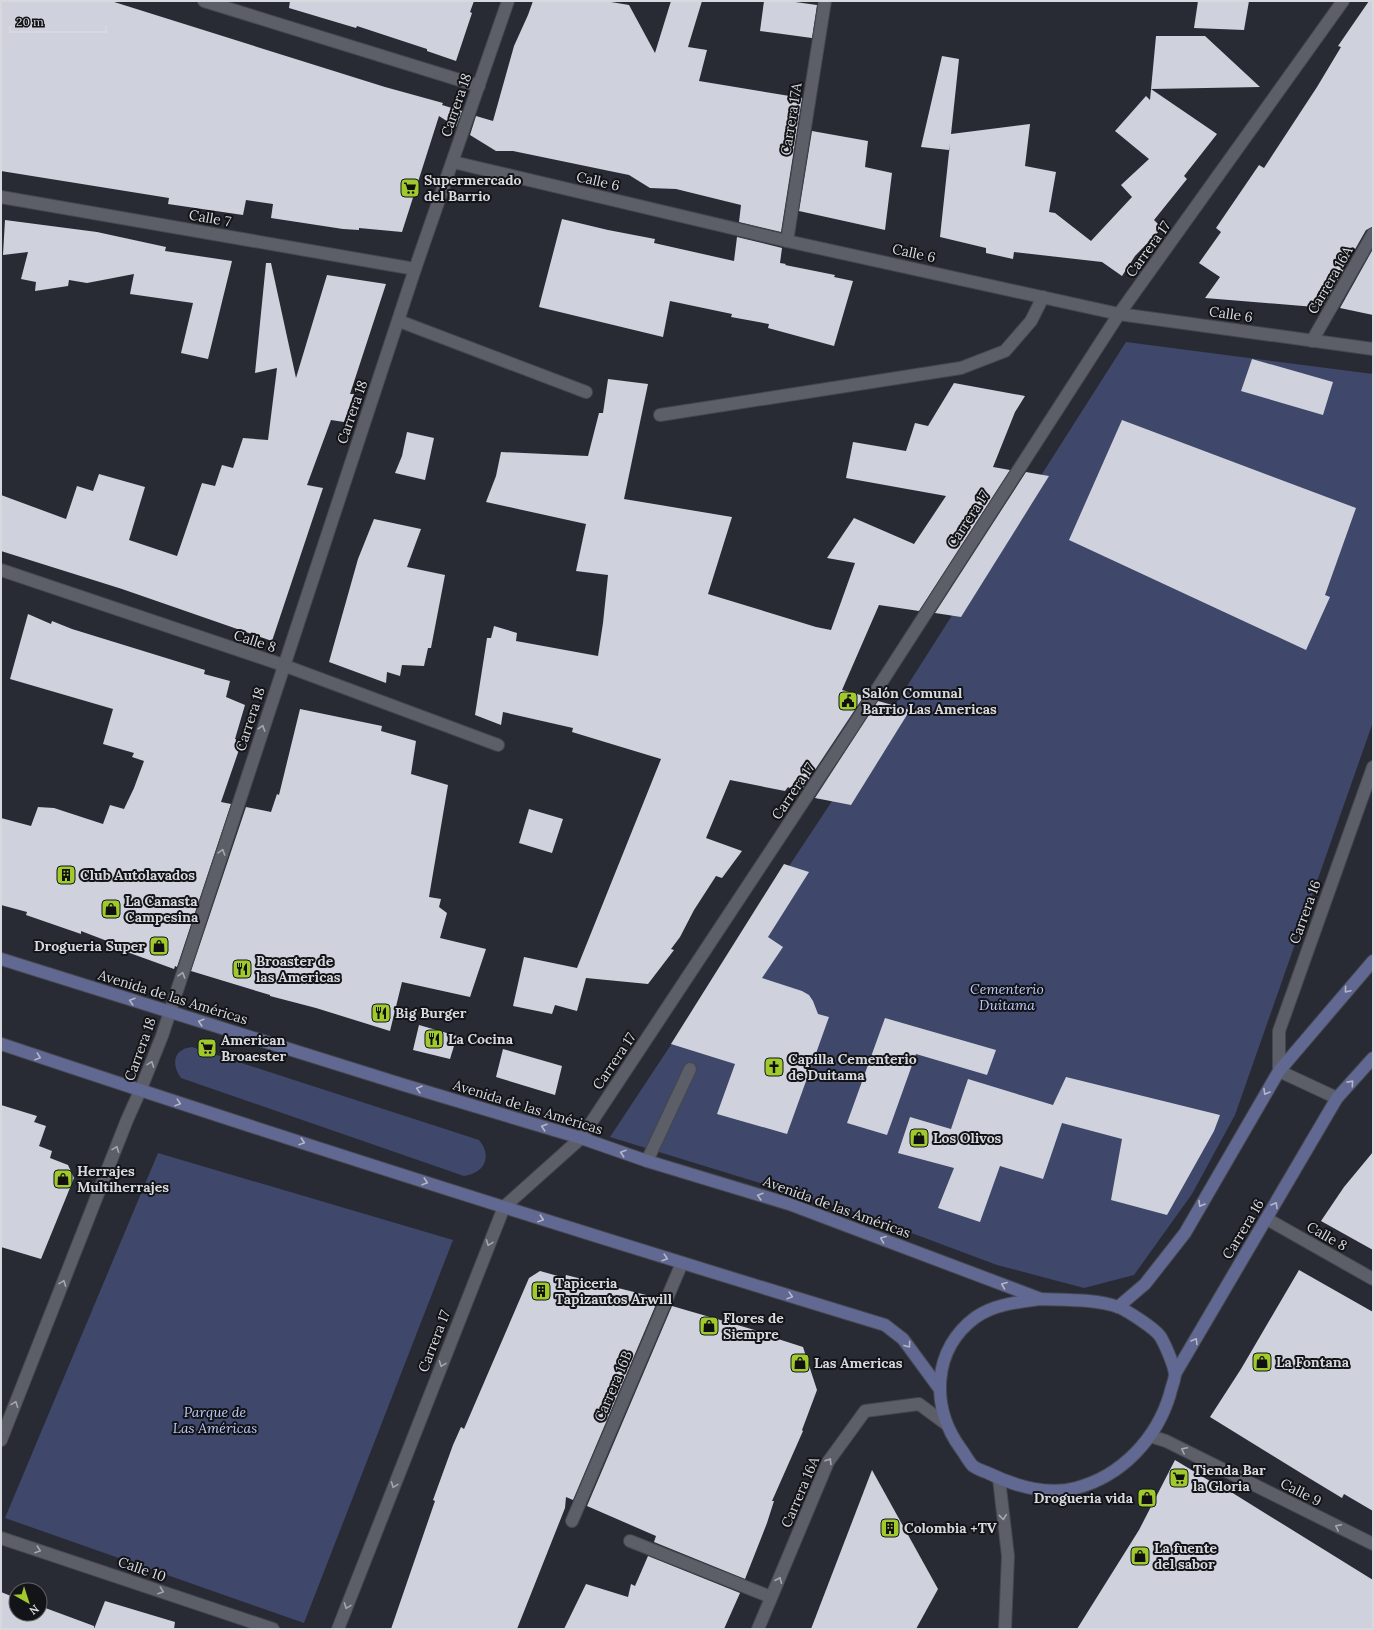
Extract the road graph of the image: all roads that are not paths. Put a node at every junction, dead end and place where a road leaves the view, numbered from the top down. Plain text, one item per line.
1 (204, 1) edge
2 (508, 1) edge
3 (826, 1) edge
4 (1343, 1) edge
5 (479, 86) junction
6 (453, 162) junction
7 (1, 197) edge
8 (1373, 234) edge
9 (787, 241) junction
10 (415, 269) junction
11 (1043, 297) junction
12 (1119, 314) junction
13 (399, 321) junction
14 (1312, 341) junction
15 (1373, 349) edge
16 (586, 392) dead end
17 (660, 415) dead end
18 (1, 570) edge
19 (283, 665) junction
20 (498, 745) dead end
21 (1373, 767) edge
22 (1, 959) edge
23 (1373, 961) edge
24 (170, 1012) junction
25 (1, 1044) edge
26 (1373, 1058) edge
27 (690, 1069) dead end
28 (1279, 1071) junction
29 (140, 1092) junction
30 (1337, 1098) junction
31 (581, 1138) junction
32 (647, 1161) junction
33 (504, 1207) junction
34 (1267, 1219) junction
35 (682, 1263) junction
36 (1373, 1279) edge
37 (1041, 1299) junction
38 (1118, 1307) junction
39 (1175, 1374) junction
40 (939, 1388) junction
41 (946, 1424) junction
42 (1150, 1436) junction
43 (1, 1440) edge
44 (999, 1479) junction
45 (572, 1521) dead end
46 (1, 1538) edge
47 (630, 1541) dead end
48 (1373, 1544) edge
49 (771, 1598) junction
50 (273, 1629) edge
51 (338, 1629) edge
52 (758, 1629) edge
53 (1004, 1629) edge

1 - 5 street
2 - 5 street, Carrera 18
3 - 9 street, Carrera 17A
4 - 12 street, Carrera 17
5 - 6 street, Carrera 18
6 - 9 street, Calle 6
6 - 10 street, Carrera 18
7 - 10 street, Calle 7
8 - 14 street, Carrera 16A
9 - 11 street, Calle 6
10 - 13 street, Carrera 18
11 - 12 street, Calle 6
11 - 17 street
12 - 14 street, Calle 6
12 - 31 street, Carrera 17
13 - 16 street
13 - 19 street, Carrera 18
14 - 15 street, Calle 6
18 - 19 street, Calle 8
19 - 20 street, Calle 8
24 -> 19 street, Carrera 18
21 - 28 street, Carrera 16
24 -> 22 main road, Avenida de las Américas
23 -> 28 main road
29 -> 24 street, Carrera 18
31 -> 24 main road, Avenida de las Américas
25 -> 29 main road
30 -> 26 main road, Carrera 16
27 - 32 street
28 - 30 street
28 -> 38 main road
29 -> 33 main road
43 -> 29 street, Carrera 18
34 -> 30 main road, Carrera 16
32 -> 31 main road, Avenida de las Américas
31 - 33 street, Carrera 17
37 -> 32 main road, Avenida de las Américas
33 -> 35 main road
33 -> 51 street, Carrera 17
34 - 36 street, Calle 8
39 -> 34 main road, Carrera 16
35 -> 40 main road
35 - 45 street, Carrera 16B
37 - 38 main road
37 - 40 main road, Carrera 16
38 - 39 main road
39 - 42 main road, Carrera 16
40 - 41 main road, Carrera 16
41 - 44 main road, Carrera 16
49 -> 41 street, Carrera 16A
42 - 44 main road, Carrera 16
48 -> 42 street, Calle 9
44 -> 53 street
46 -> 50 street, Calle 10
47 - 49 street
49 - 52 street, Carrera 16A

